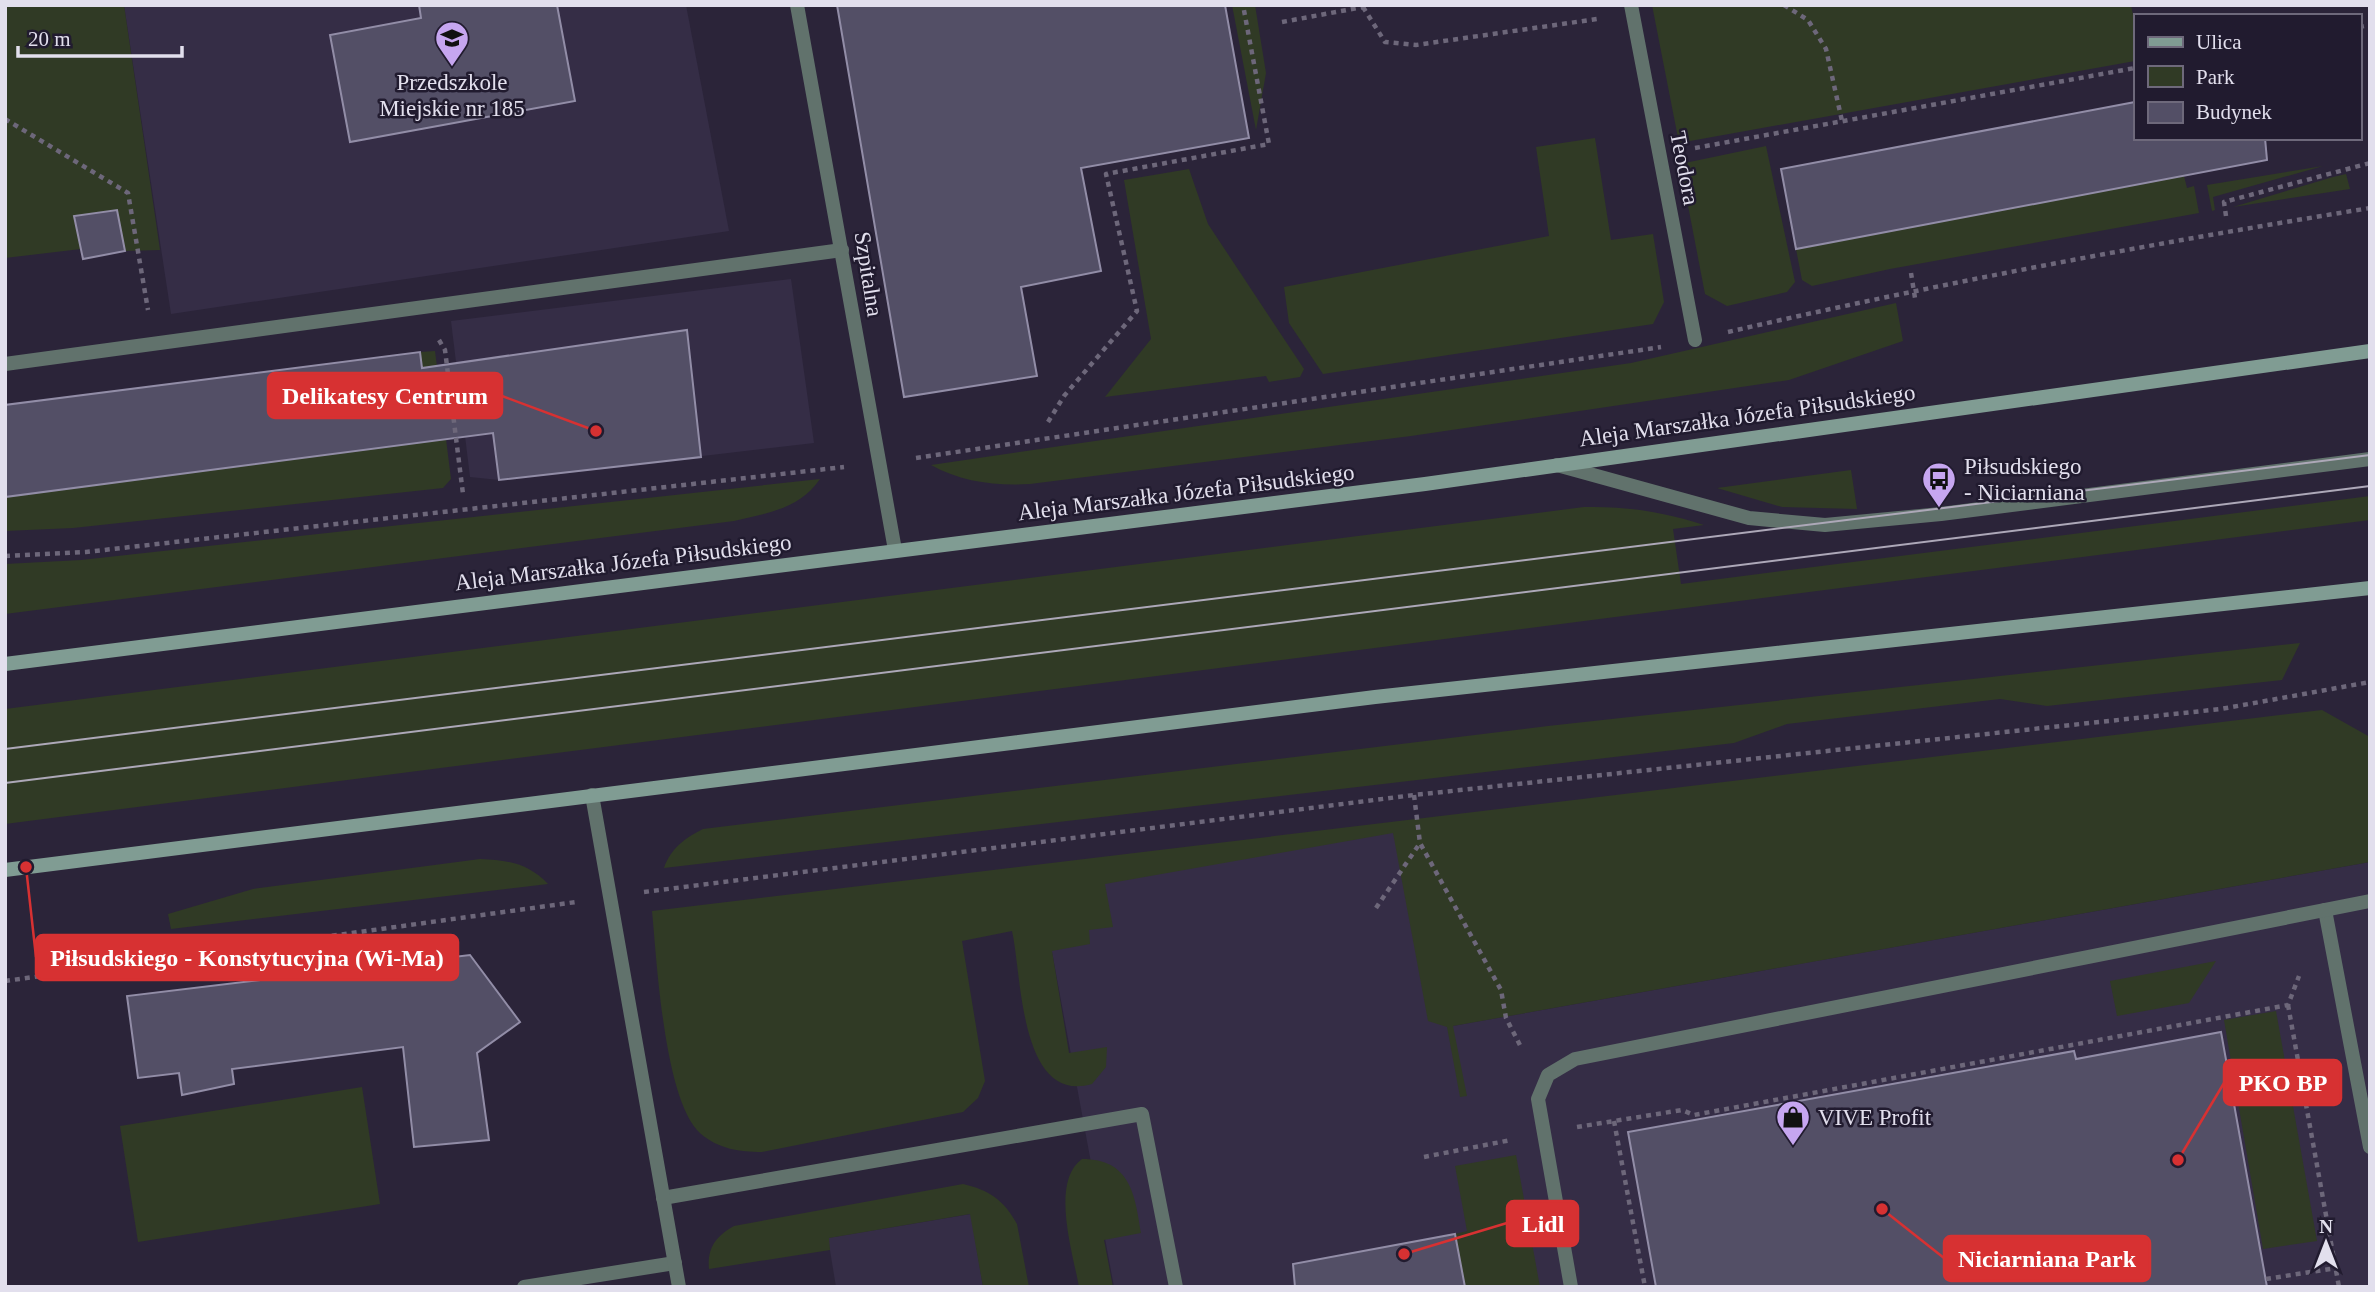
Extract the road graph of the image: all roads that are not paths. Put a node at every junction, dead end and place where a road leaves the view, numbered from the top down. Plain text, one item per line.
1 (797, 5) edge
2 (1632, 10) edge
3 (842, 250) junction
4 (1695, 340) road end
5 (2370, 351) edge
6 (5, 364) edge
7 (2370, 458) edge
8 (1553, 464) junction
9 (895, 550) junction
10 (2370, 588) edge
11 (5, 664) edge
12 (592, 795) junction
13 (5, 870) edge
14 (2370, 901) edge
15 (2325, 910) junction
16 (2370, 1147) edge
17 (663, 1198) junction
18 (675, 1263) junction
19 (524, 1287) edge
20 (680, 1287) edge
21 (1176, 1287) edge
22 (1571, 1287) edge

1 - 3 street, Szpitalna
2 - 4 street, Teodora
3 - 6 street
3 - 9 street, Szpitalna
5 - 8 main road, Aleja Marszałka Józefa Piłsudskiego
7 - 8 street
8 - 9 main road, Aleja Marszałka Józefa Piłsudskiego
9 - 11 main road, Aleja Marszałka Józefa Piłsudskiego
10 - 12 main road
12 - 13 main road
12 - 17 street
14 - 15 street
15 - 16 street
15 - 22 street
17 - 18 street
17 - 21 street
18 - 19 street
18 - 20 street

